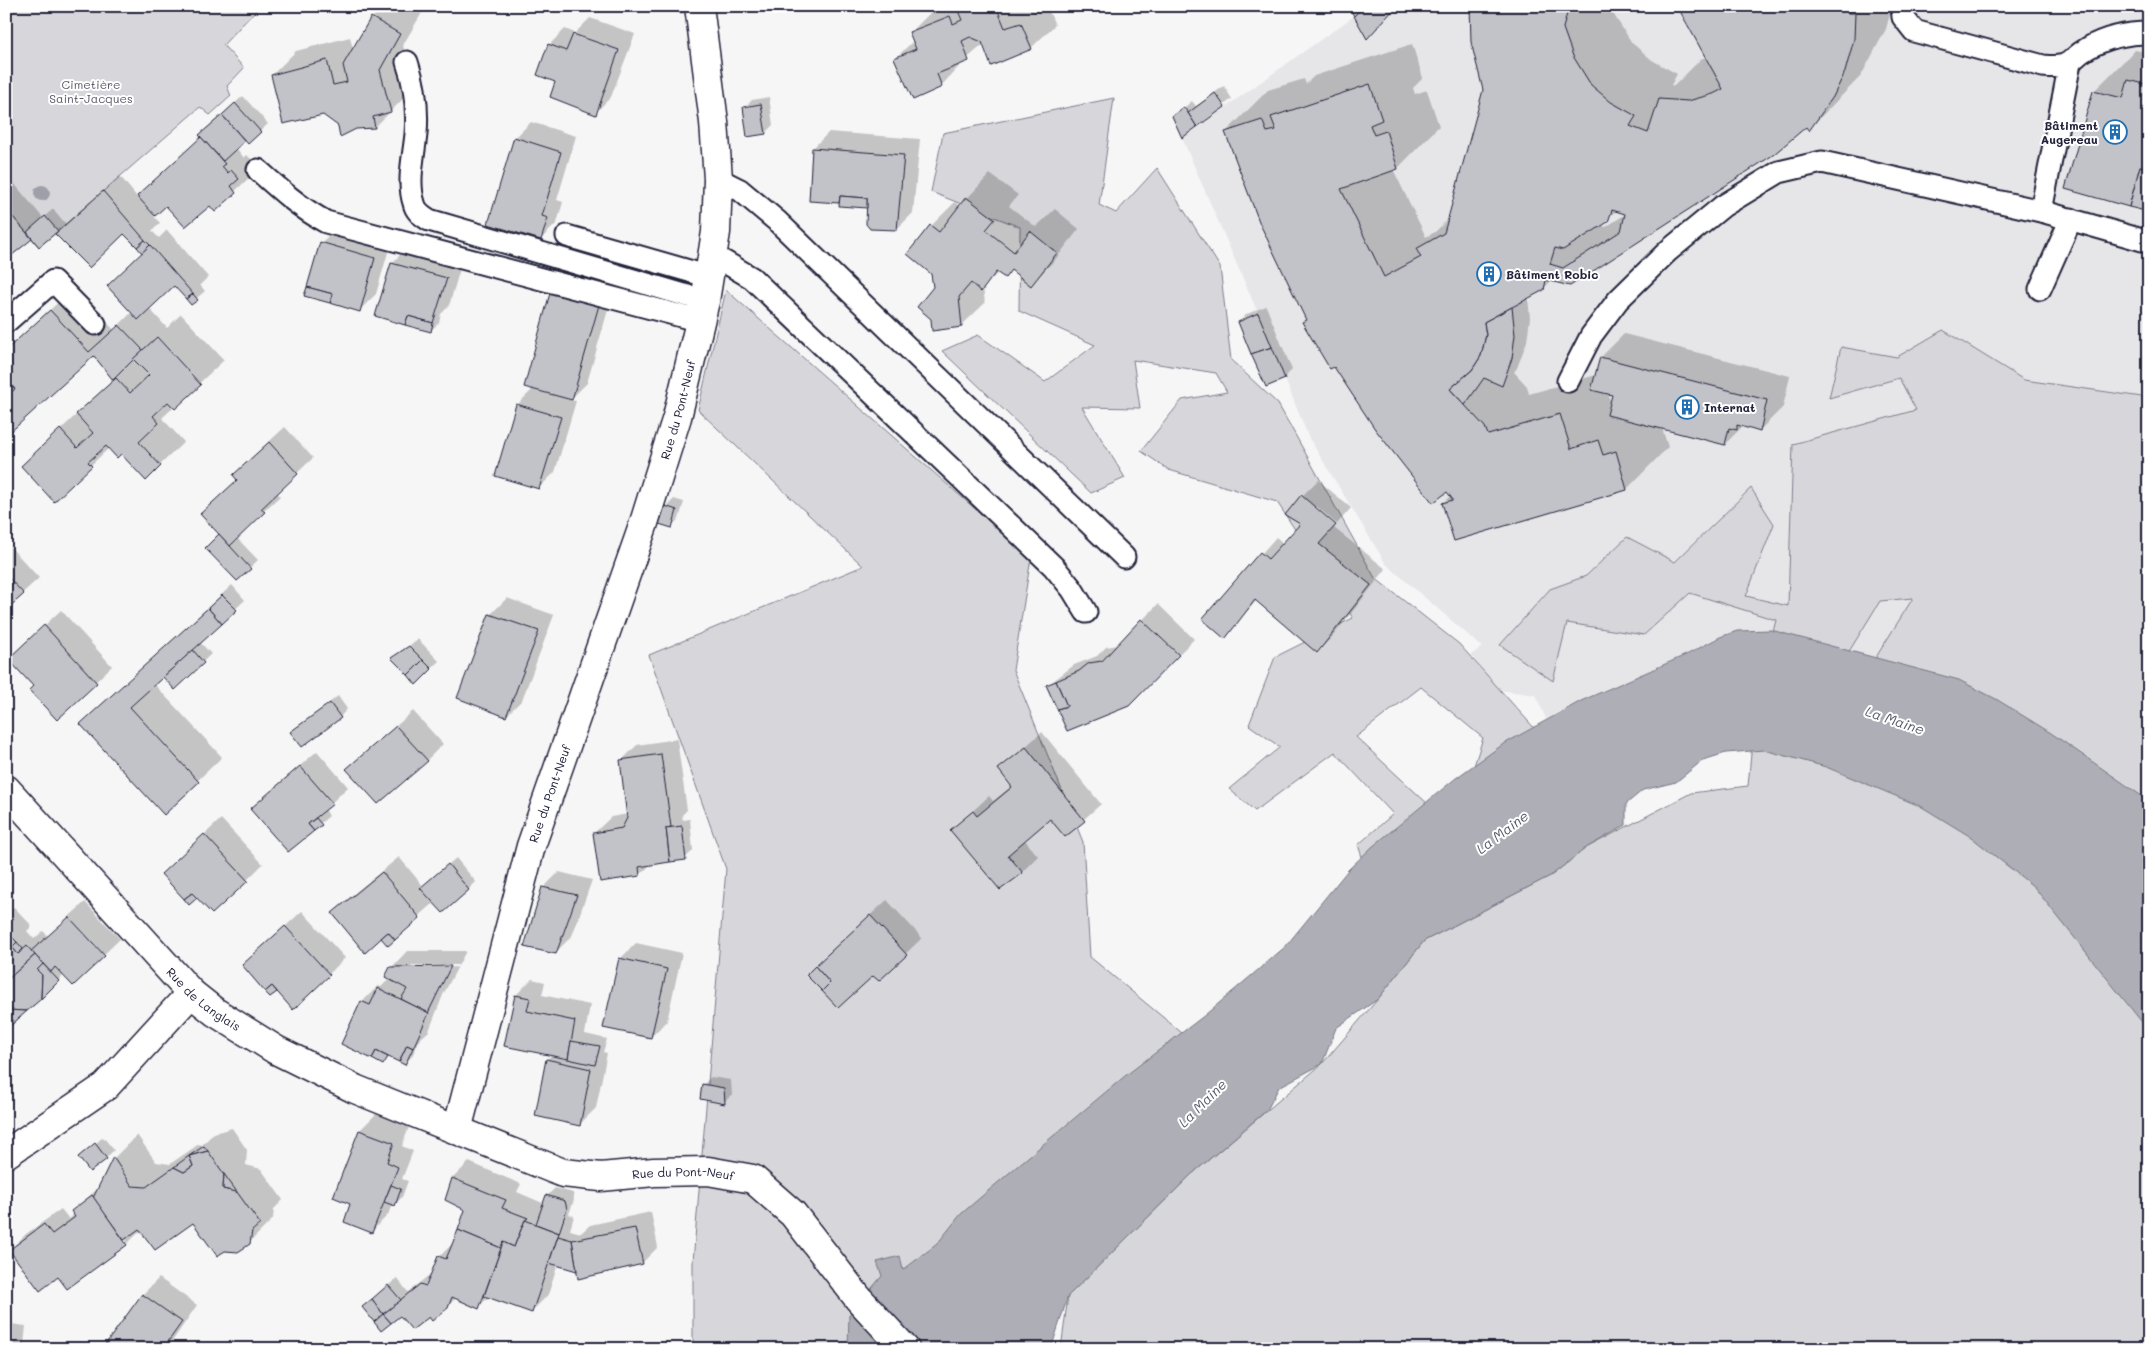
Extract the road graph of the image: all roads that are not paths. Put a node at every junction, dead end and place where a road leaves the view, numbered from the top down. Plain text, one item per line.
1 (699, 6) edge
2 (1902, 6) edge
3 (2149, 33) edge
4 (406, 62) dead end
5 (2070, 63) junction
6 (258, 170) dead end
7 (718, 179) junction
8 (2041, 211) junction
9 (2071, 219) junction
10 (568, 236) dead end
11 (2149, 242) edge
12 (707, 288) junction
13 (2040, 289) dead end
14 (6, 322) edge
15 (95, 324) dead end
16 (1568, 381) dead end
17 (1124, 557) dead end
18 (1086, 612) dead end
19 (6, 789) edge
20 (191, 993) junction
21 (457, 1130) junction
22 (6, 1154) edge
23 (905, 1349) edge

1 - 7 street, Rue du Pont-Neuf
2 - 5 lane
3 - 5 lane
4 - 12 lane
5 - 8 lane
6 - 12 lane
7 - 12 street, Rue du Pont-Neuf
7 - 17 lane
8 - 9 lane
8 - 16 lane
9 - 11 lane
9 - 13 lane
10 - 12 lane
12 - 18 lane
12 - 21 street, Rue du Pont-Neuf
14 - 15 lane
19 - 20 street, Rue de Langlais
20 - 21 street, Rue de Langlais
20 - 22 street
21 - 23 street, Rue du Pont-Neuf

